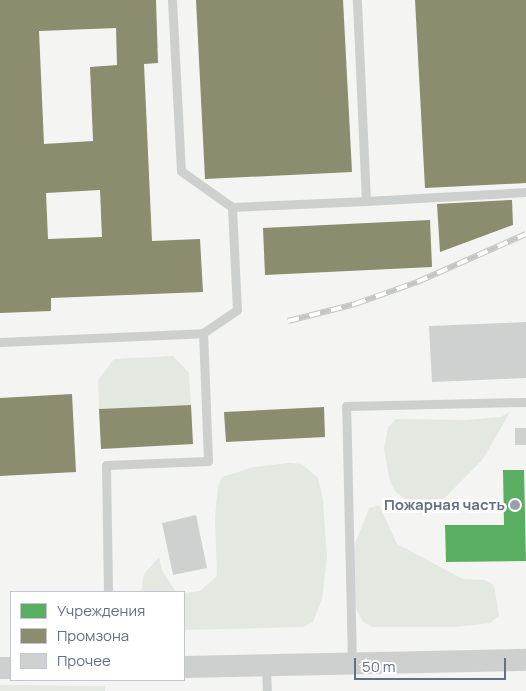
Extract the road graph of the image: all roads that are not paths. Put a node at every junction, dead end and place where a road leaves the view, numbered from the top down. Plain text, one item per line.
1 (172, 0) edge
2 (357, 0) edge
3 (526, 192) edge
4 (366, 201) junction
5 (232, 207) junction
6 (203, 333) junction
7 (0, 342) edge
8 (526, 402) edge
9 (108, 591) edge
10 (526, 660) edge
11 (352, 664) junction
12 (266, 666) junction
13 (185, 667) edge
14 (267, 691) edge

1 - 5 lane
2 - 4 lane
3 - 4 lane
4 - 5 lane
5 - 6 lane
6 - 7 lane
6 - 9 lane
8 - 11 lane
10 - 11 street
11 - 12 street
12 - 13 street
12 - 14 lane

